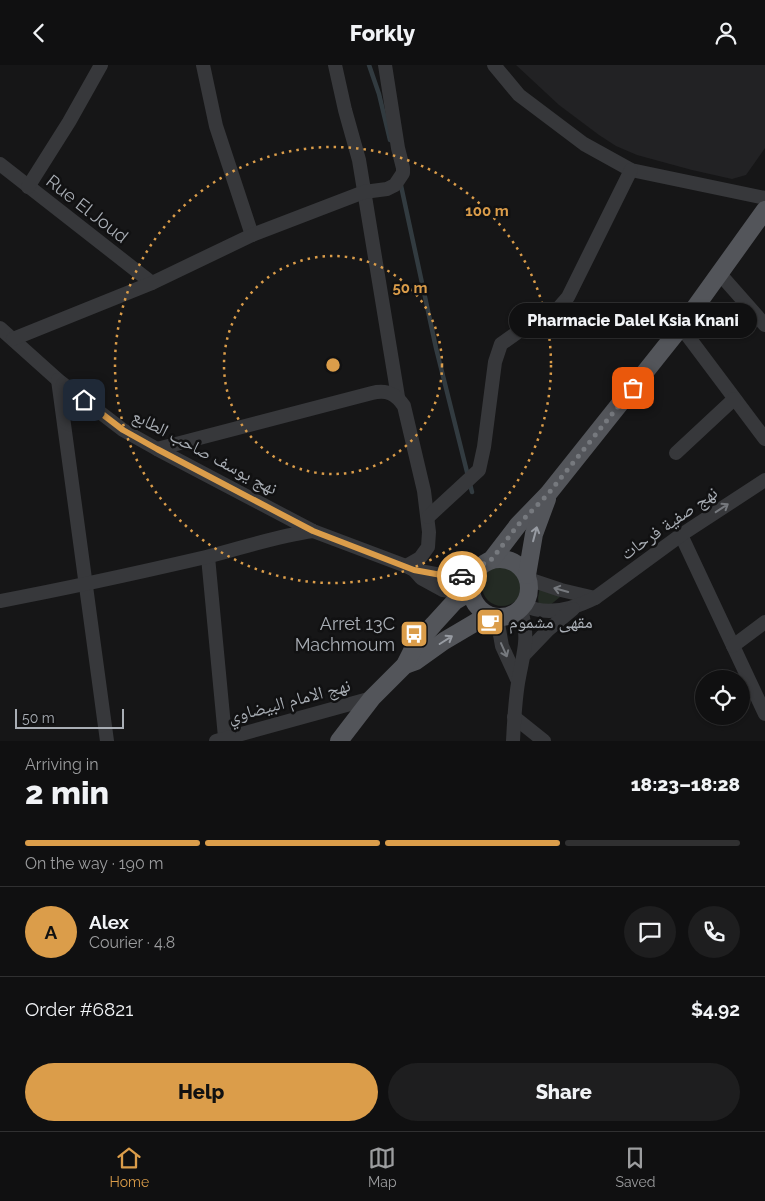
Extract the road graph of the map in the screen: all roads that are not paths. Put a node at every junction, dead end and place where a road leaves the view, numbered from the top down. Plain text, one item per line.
1 (101, 65) edge
2 (203, 65) edge
3 (336, 65) edge
4 (385, 65) edge
5 (494, 65) edge
6 (0, 164) edge
7 (631, 170) junction
8 (28, 187) junction
9 (364, 193) junction
10 (765, 198) edge
11 (765, 210) edge
12 (252, 235) junction
13 (719, 273) junction
14 (152, 283) junction
15 (765, 325) edge
16 (681, 327) junction
17 (0, 328) edge
18 (13, 339) junction
19 (58, 380) junction
20 (398, 397) junction
21 (734, 399) junction
22 (765, 439) edge
23 (157, 449) junction
24 (676, 453) dead end
25 (765, 480) edge
26 (548, 494) junction
27 (428, 517) junction
28 (313, 531) junction
29 (681, 535) junction
30 (208, 557) junction
31 (492, 559) junction
32 (410, 568) junction
33 (527, 577) junction
34 (85, 584) junction
35 (471, 585) junction
36 (595, 597) junction
37 (0, 601) edge
38 (522, 607) junction
39 (575, 607) junction
40 (493, 616) junction
41 (765, 623) edge
42 (733, 646) junction
43 (525, 654) junction
44 (405, 665) junction
45 (518, 681) junction
46 (372, 699) junction
47 (765, 713) edge
48 (514, 717) junction
49 (220, 739) edge
50 (107, 741) edge
51 (339, 741) edge
52 (513, 741) edge
53 (544, 741) edge

1 - 8 street
2 - 12 street
3 - 9 street
4 - 9 street
5 - 7 street
6 - 8 street, Rue El Joud
7 - 10 street
7 - 27 street
8 - 14 street, Rue El Joud
9 - 12 street
9 - 20 street
11 - 13 main road
12 - 14 street
13 - 15 street
13 - 16 main road
14 - 18 street
16 - 21 street
16 - 26 main road
17 - 18 street, نهج يوسف صاحب الطابع
18 - 19 street, نهج يوسف صاحب الطابع
19 - 23 street, نهج يوسف صاحب الطابع
19 - 34 street
20 - 23 street
20 - 27 street
21 - 22 street
21 - 24 street
23 - 28 street, نهج يوسف صاحب الطابع
29 -> 25 street, نهج صفية فرحات
26 - 31 main road
33 -> 26 main road
27 - 32 street
28 - 30 street
28 - 32 street, نهج يوسف صاحب الطابع
29 - 36 street, نهج صفية فرحات
29 - 42 street
30 - 34 street
30 - 49 street
31 - 33 main road
31 - 35 main road
32 - 35 street, نهج يوسف صاحب الطابع
36 -> 33 street
33 - 38 main road
34 - 37 street
34 - 50 street
35 - 40 main road
35 - 44 main road
36 - 39 street, نهج صفية فرحات
38 - 39 street, نهج صفية فرحات
38 - 40 main road
38 - 43 street
39 - 43 street
44 -> 40 main road
40 -> 45 street
41 - 42 street
42 - 47 street
43 - 45 street
44 - 46 main road
45 - 48 street
46 - 49 street, نهج الامام البيضاوي
46 - 51 main road
48 - 52 street
48 - 53 street

